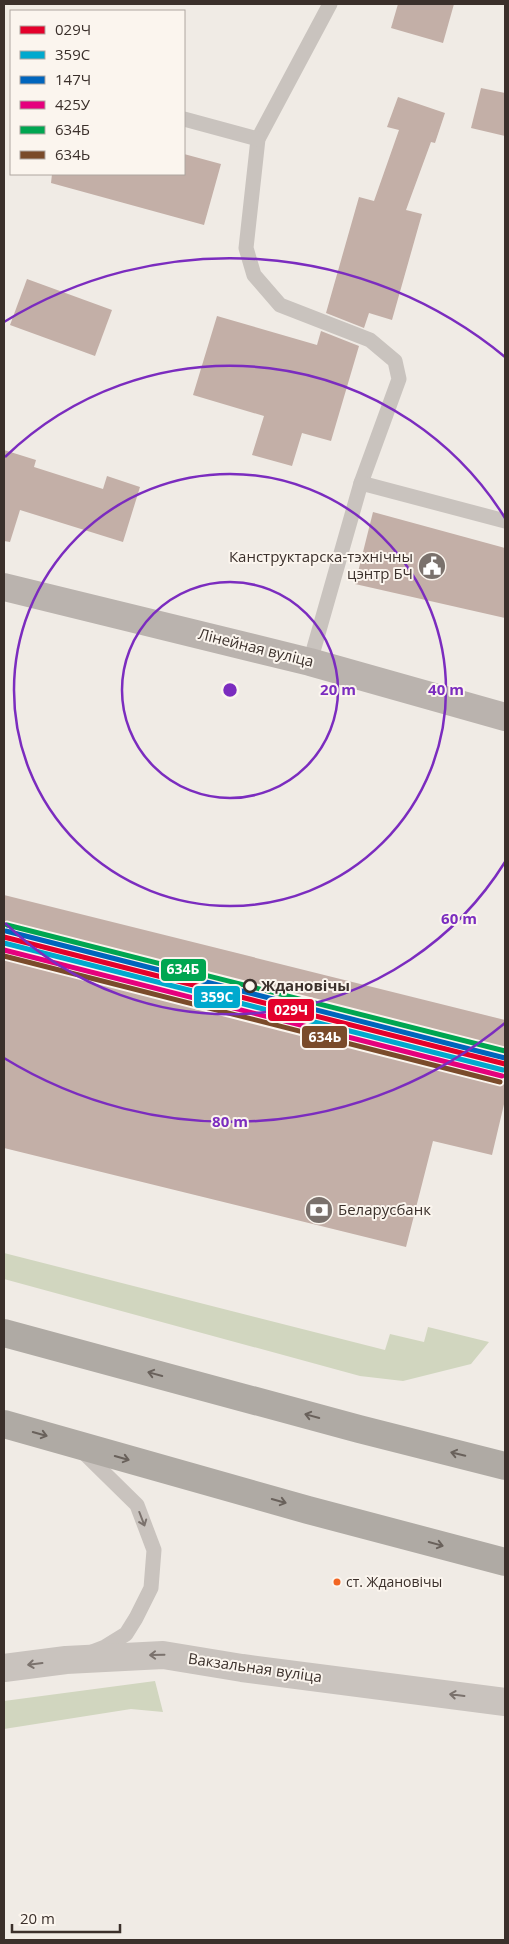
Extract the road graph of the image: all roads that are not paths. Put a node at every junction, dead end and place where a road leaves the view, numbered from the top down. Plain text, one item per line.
1 (330, 4) edge
2 (185, 119) edge
3 (258, 139) junction
4 (361, 483) junction
5 (505, 521) edge
6 (4, 587) edge
7 (310, 662) junction
8 (505, 717) edge
9 (4, 1333) edge
10 (4, 1424) edge
11 (75, 1445) junction
12 (505, 1466) edge
13 (505, 1562) edge
14 (66, 1660) junction
15 (4, 1668) edge
16 (505, 1702) edge

1 - 3 lane
2 - 3 lane
3 - 4 lane
4 - 5 lane
4 - 7 lane
6 - 7 street, Лінейная вуліца
7 - 8 street, Лінейная вуліца
12 -> 9 highway
10 -> 11 highway
11 -> 13 highway
11 -> 14 lane
14 -> 15 street, Вакзальная вуліца
16 -> 14 street, Вакзальная вуліца

